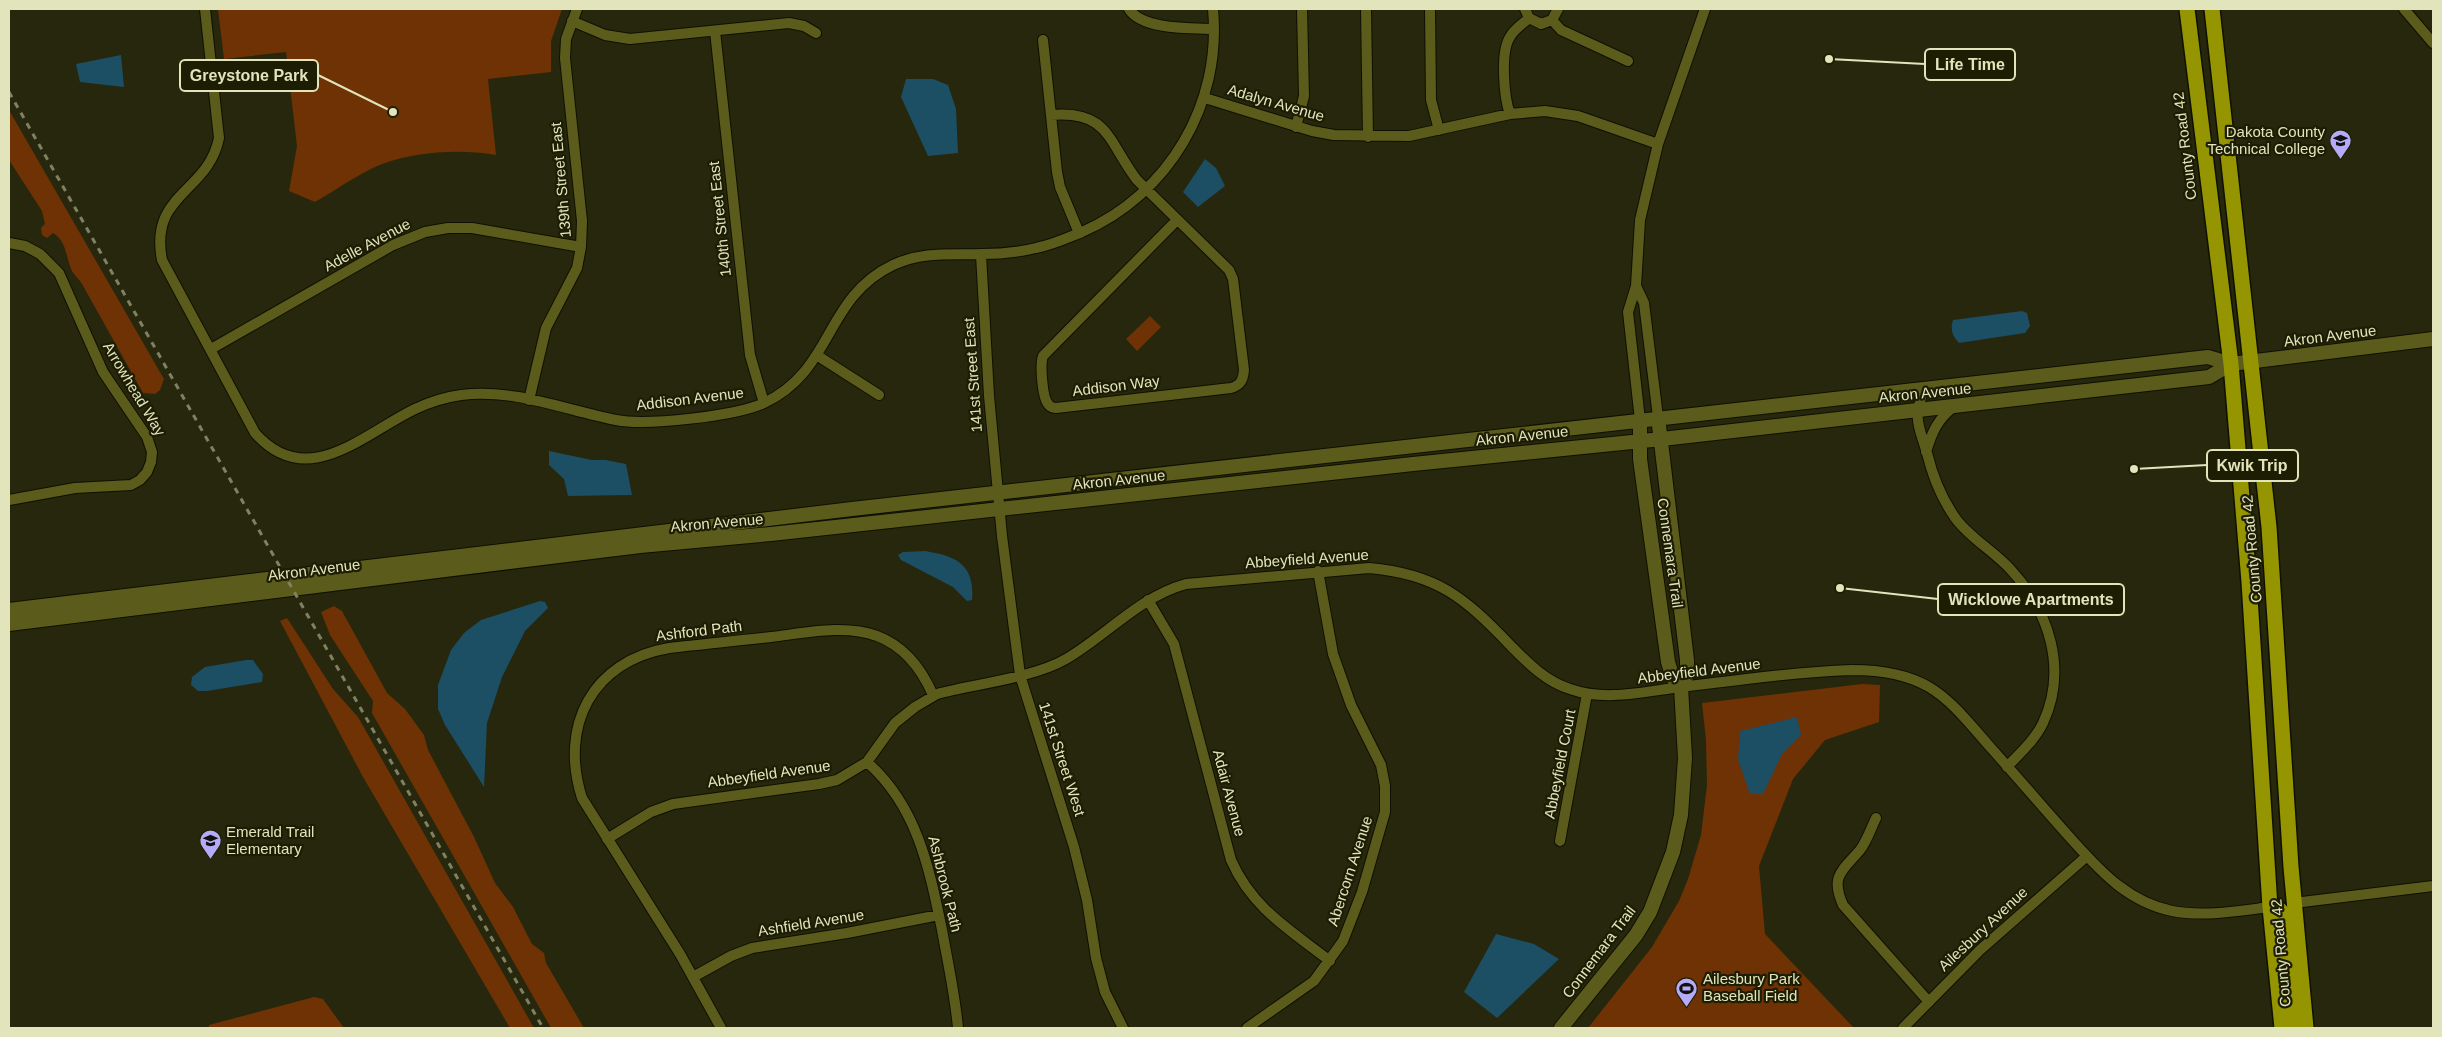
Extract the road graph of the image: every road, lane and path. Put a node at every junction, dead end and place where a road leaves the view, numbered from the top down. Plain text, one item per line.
1 (205, 9) edge
2 (577, 9) edge
3 (1129, 9) edge
4 (1213, 9) edge
5 (1302, 9) edge
6 (1366, 9) edge
7 (1430, 9) edge
8 (1558, 9) edge
9 (1705, 9) edge
10 (2187, 9) edge
11 (2212, 9) edge
12 (2404, 9) edge
13 (1528, 14) edge
14 (1552, 20) junction
15 (572, 21) junction
16 (1214, 29) junction
17 (715, 31) junction
18 (816, 33) dead end
19 (1043, 40) dead end
20 (2433, 43) edge
21 (1628, 61) dead end
22 (1205, 98) junction
23 (1510, 114) junction
24 (1051, 115) junction
25 (1296, 127) junction
26 (1439, 130) junction
27 (1368, 137) junction
28 (1658, 144) junction
29 (1146, 190) junction
30 (1177, 220) junction
31 (1079, 233) junction
32 (9, 243) edge
33 (581, 247) junction
34 (981, 255) junction
35 (1636, 286) junction
36 (2433, 339) edge
37 (211, 349) junction
38 (818, 356) junction
39 (2252, 362) junction
40 (2231, 364) junction
41 (1924, 388) junction
42 (879, 395) dead end
43 (529, 400) junction
44 (764, 403) junction
45 (1955, 406) junction
46 (1917, 410) junction
47 (1658, 418) junction
48 (1640, 420) junction
49 (1662, 440) junction
50 (1639, 441) junction
51 (1926, 452) junction
52 (998, 492) junction
53 (9, 500) edge
54 (1000, 509) junction
55 (1318, 571) junction
56 (1148, 600) junction
57 (9, 610) edge
58 (9, 624) edge
59 (1020, 675) junction
60 (1681, 687) junction
61 (1588, 694) junction
62 (933, 695) junction
63 (867, 762) junction
64 (2008, 767) junction
65 (1876, 818) dead end
66 (607, 838) junction
67 (1560, 840) dead end
68 (2087, 856) junction
69 (2433, 886) edge
70 (2294, 903) junction
71 (2270, 907) junction
72 (939, 915) junction
73 (1330, 961) junction
74 (693, 977) junction
75 (1928, 1002) junction
76 (720, 1028) edge
77 (958, 1028) edge
78 (1123, 1028) edge
79 (1247, 1028) edge
80 (1561, 1028) edge
81 (1903, 1028) edge
82 (2282, 1028) edge
83 (2293, 1028) edge
84 (2306, 1028) edge

1 - 37 street, Addison Avenue
2 - 15 street, 139th Street East
3 - 16 street
4 - 16 street, Addison Avenue
5 - 25 street
6 - 27 street
7 - 26 street
8 - 14 street
9 - 28 street
10 - 40 highway, County Road 42
11 - 39 highway, County Road 42
12 - 20 street
13 - 14 street
13 - 23 street
14 - 21 street
15 - 17 street
15 - 33 street, 139th Street East
16 - 22 street, Addison Avenue
17 - 18 street
17 - 44 street, 140th Street East
19 - 24 street
22 - 25 street, Adalyn Avenue
22 - 29 street, Addison Avenue
23 - 26 street, Adalyn Avenue
23 - 28 street, Adalyn Avenue
24 - 29 street, Addison Way
24 - 31 street
25 - 27 street, Adalyn Avenue
26 - 27 street, Adalyn Avenue
28 - 35 street
29 - 30 street, Addison Way
29 - 31 street, Addison Avenue
30 - 30 street, Addison Way
31 - 34 street, Addison Avenue
32 - 53 street, Arrowhead Way
33 - 37 street, Adelle Avenue
33 - 43 street, 139th Street East
34 - 38 street, Addison Avenue
34 - 52 street, 141st Street East
35 - 47 street
35 - 48 street
36 - 39 street, Akron Avenue
37 - 43 street, Addison Avenue
38 - 42 street
38 - 44 street, Addison Avenue
39 - 40 street, Akron Avenue
39 - 70 highway, County Road 42
40 - 41 street, Akron Avenue
40 - 45 street, Akron Avenue
40 - 71 highway, County Road 42
41 - 46 street
41 - 47 street, Akron Avenue
43 - 44 street, Addison Avenue
45 - 46 street, Akron Avenue
45 - 51 street
46 - 49 street, Akron Avenue
46 - 51 street
47 - 48 street, Akron Avenue
47 - 49 street, Connemara Trail
48 - 50 street, Connemara Trail
48 - 52 street, Akron Avenue
49 - 50 street, Akron Avenue
49 - 60 street, Connemara Trail
50 - 54 street, Akron Avenue
50 - 60 street, Connemara Trail
51 - 64 street
52 - 54 street, 141st Street West
52 - 57 street, Akron Avenue
54 - 58 street, Akron Avenue
54 - 59 street, 141st Street West
55 - 56 street, Abbeyfield Avenue
55 - 61 street, Abbeyfield Avenue
55 - 73 street, Abercorn Avenue
56 - 59 street, Abbeyfield Avenue
56 - 73 street, Adair Avenue
59 - 62 street, Abbeyfield Avenue
59 - 78 street, 141st Street West
60 - 61 street, Abbeyfield Avenue
60 - 64 street, Abbeyfield Avenue
60 - 80 street, Connemara Trail
61 - 67 street, Abbeyfield Court
62 - 63 street, Abbeyfield Avenue
62 - 66 street, Ashford Path
63 - 66 street, Abbeyfield Avenue
63 - 72 street, Ashbrook Path
64 - 68 street, Abbeyfield Avenue
65 - 75 street
66 - 74 street, Ashford Path
68 - 71 street, Abbeyfield Avenue
68 - 75 street, Ailesbury Avenue
69 - 70 street
70 - 84 highway, County Road 42
71 - 82 highway, County Road 42
71 - 83 highway
72 - 74 street, Ashfield Avenue
72 - 77 street, Ashbrook Path
73 - 79 street, Abercorn Avenue
74 - 76 street, Ashford Path
75 - 81 street, Ailesbury Avenue

